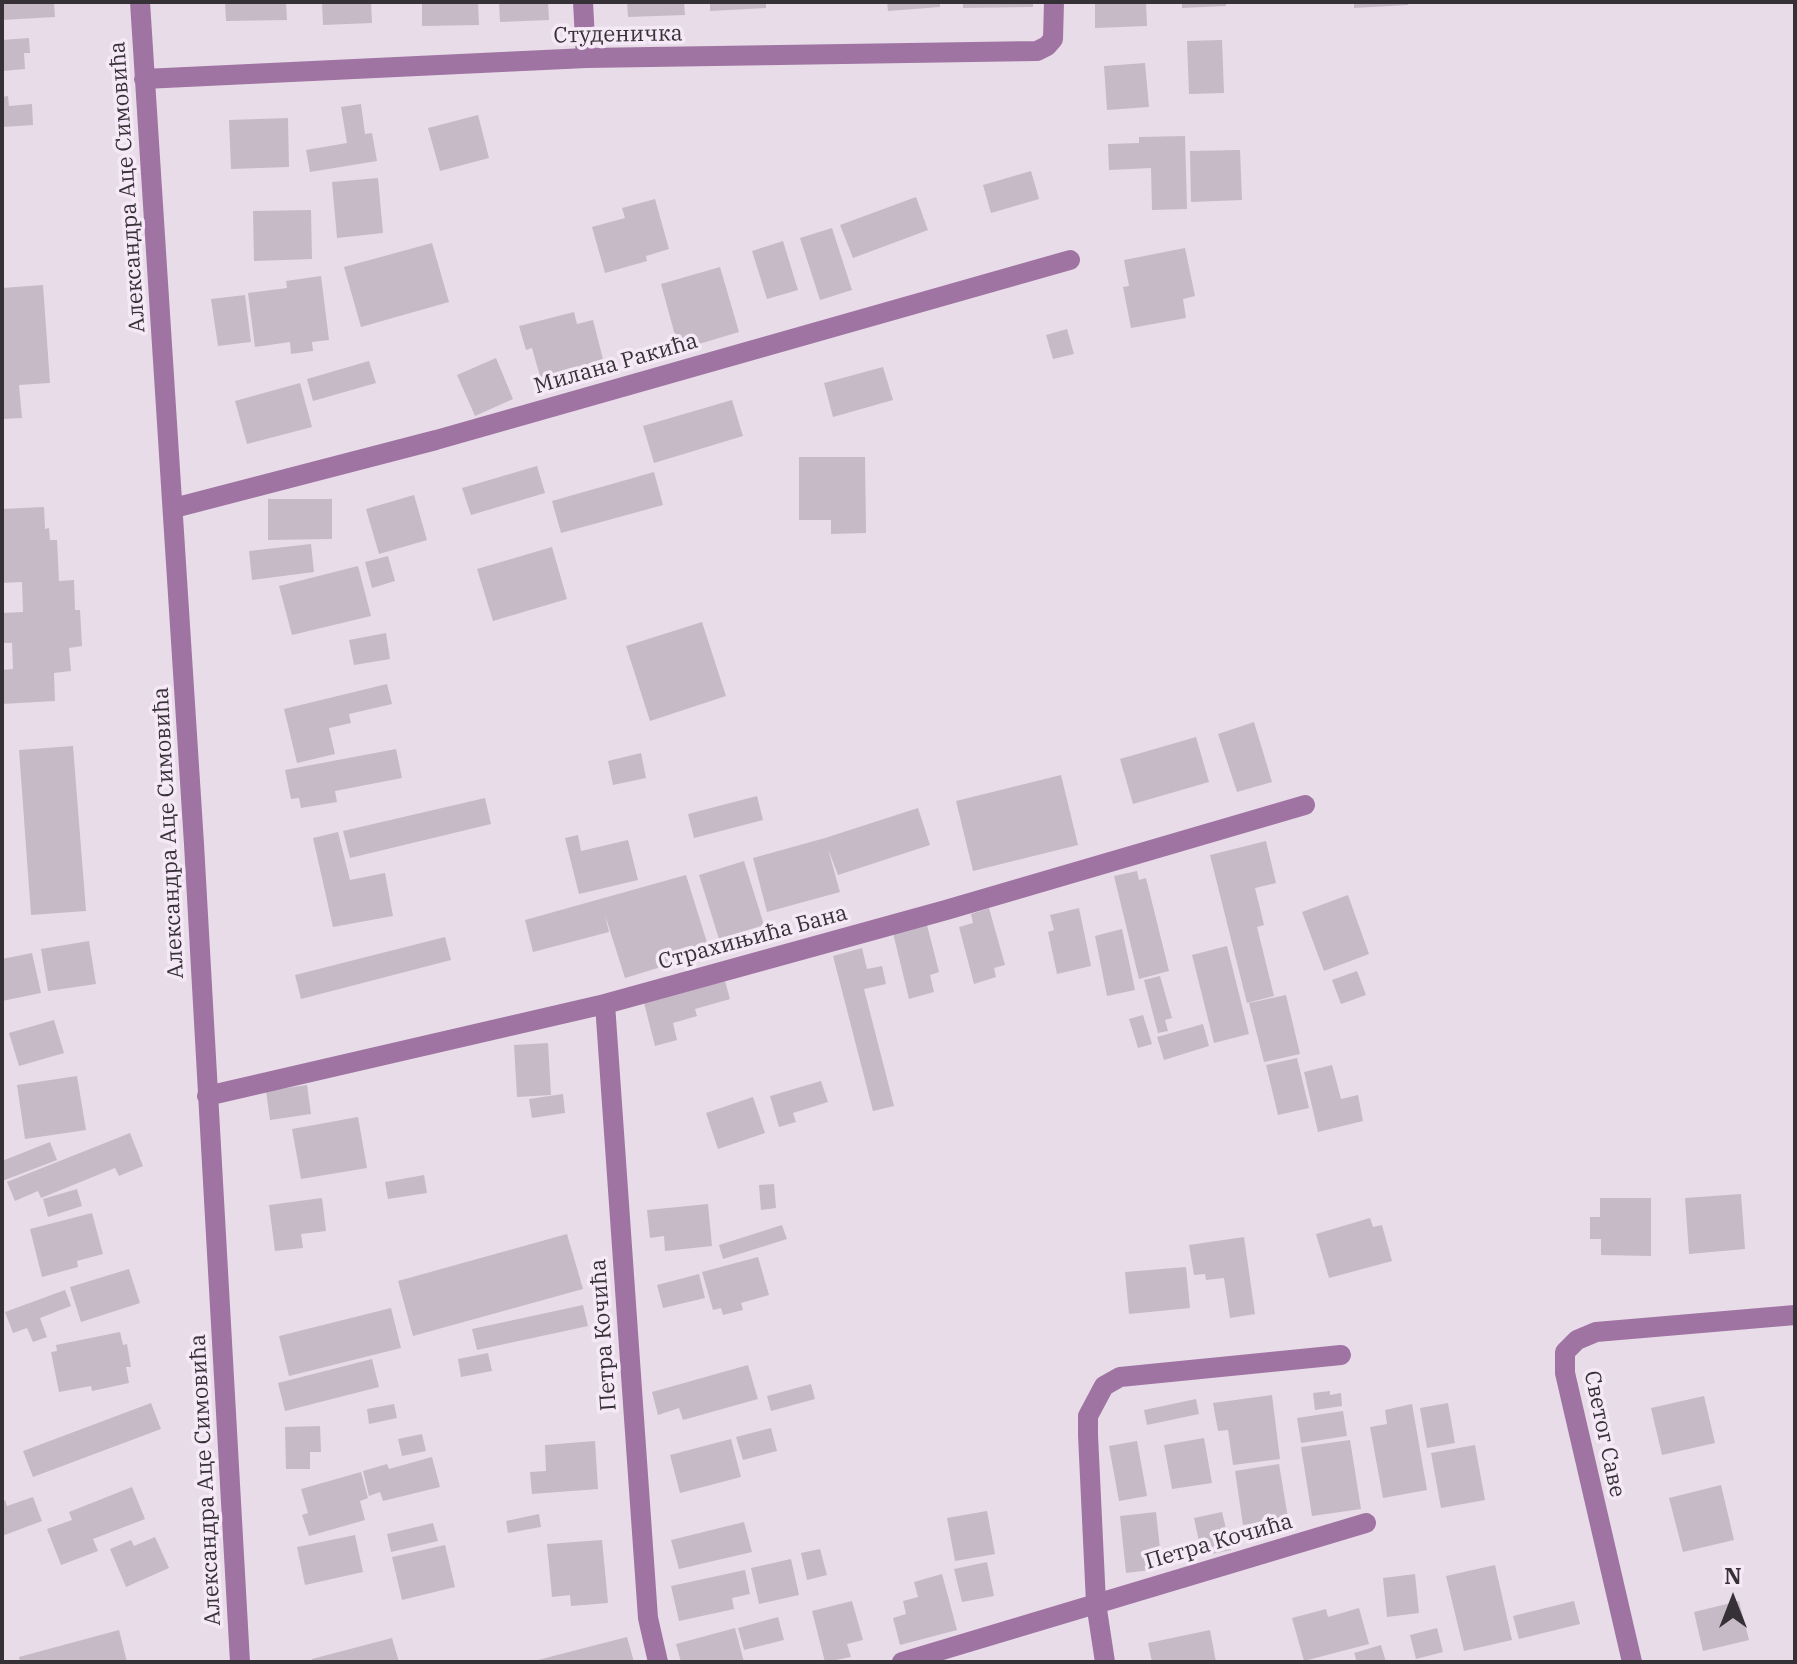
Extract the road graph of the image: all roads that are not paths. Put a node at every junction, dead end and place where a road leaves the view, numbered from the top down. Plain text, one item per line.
1 (140, 2) edge
2 (583, 2) edge
3 (1054, 2) edge
4 (586, 58) junction
5 (144, 79) junction
6 (1070, 260) dead end
7 (174, 508) junction
8 (1305, 805) dead end
9 (605, 1004) junction
10 (207, 1096) junction
11 (1795, 1315) edge
12 (1341, 1355) dead end
13 (1366, 1523) dead end
14 (1096, 1603) junction
15 (240, 1662) edge
16 (658, 1662) edge
17 (902, 1662) edge
18 (1105, 1662) edge
19 (1632, 1662) edge

1 - 5 street, Александра Аце Симовића
2 - 4 street
3 - 4 street, Студеничка
4 - 5 street, Студеничка
5 - 7 street, Александра Аце Симовића
6 - 7 street, Милана Ракића
7 - 10 street, Александра Аце Симовића
8 - 9 street, Страхињића Бана
9 - 10 street, Страхињића Бана
9 - 16 street, Петра Кочића
10 - 15 street, Александра Аце Симовића
11 - 19 street, Светог Саве
12 - 14 street
13 - 14 street, Петра Кочића
14 - 17 street, Петра Кочића
14 - 18 street

